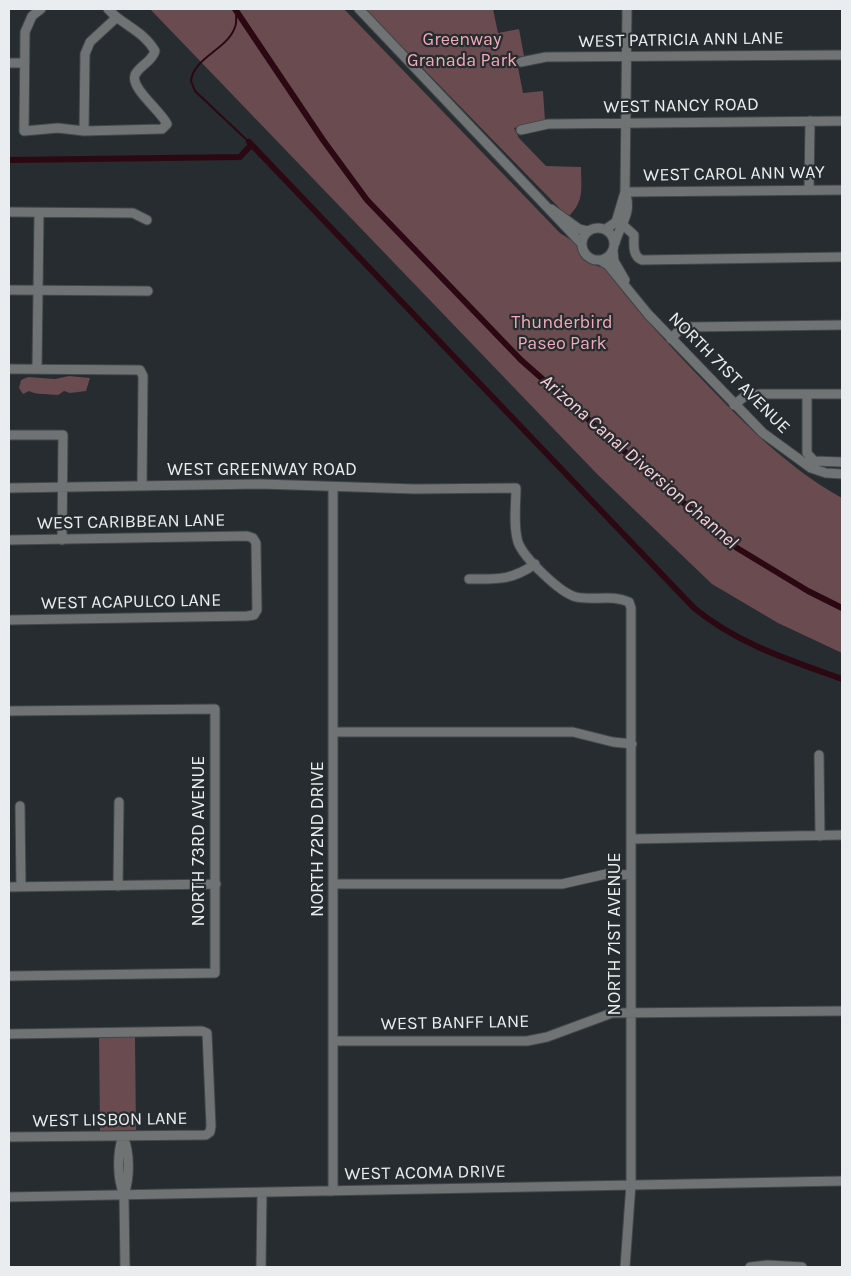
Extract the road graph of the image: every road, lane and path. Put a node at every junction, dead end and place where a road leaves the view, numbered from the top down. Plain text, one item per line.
1 (41, 9) edge
2 (108, 9) edge
3 (359, 9) edge
4 (627, 9) edge
5 (29, 13) edge
6 (116, 18) junction
7 (842, 55) edge
8 (626, 58) junction
9 (521, 62) dead end
10 (9, 63) edge
11 (23, 66) junction
12 (9, 69) edge
13 (810, 121) junction
14 (842, 121) edge
15 (627, 123) junction
16 (521, 130) dead end
17 (84, 131) junction
18 (809, 190) junction
19 (842, 190) edge
20 (625, 192) junction
21 (551, 209) junction
22 (9, 212) edge
23 (39, 213) junction
24 (147, 220) dead end
25 (623, 225) junction
26 (606, 229) junction
27 (588, 231) junction
28 (582, 244) junction
29 (614, 247) junction
30 (842, 257) edge
31 (600, 260) junction
32 (9, 290) edge
33 (38, 290) junction
34 (148, 291) dead end
35 (631, 294) junction
36 (842, 325) edge
37 (671, 339) junction
38 (9, 369) edge
39 (37, 369) junction
40 (807, 394) junction
41 (842, 394) edge
42 (734, 405) junction
43 (9, 435) edge
44 (842, 462) edge
45 (842, 474) edge
46 (142, 486) junction
47 (62, 487) junction
48 (334, 487) junction
49 (9, 488) edge
50 (9, 540) edge
51 (62, 540) junction
52 (535, 564) junction
53 (469, 579) dead end
54 (254, 615) joint
55 (9, 620) edge
56 (9, 710) edge
57 (334, 732) junction
58 (632, 744) junction
59 (819, 755) dead end
60 (118, 802) dead end
61 (20, 806) dead end
62 (842, 835) edge
63 (820, 836) junction
64 (631, 839) junction
65 (631, 875) junction
66 (216, 884) junction
67 (334, 884) junction
68 (118, 886) junction
69 (9, 887) edge
70 (20, 887) junction
71 (9, 976) edge
72 (842, 1011) edge
73 (630, 1012) junction
74 (9, 1034) edge
75 (333, 1041) junction
76 (123, 1136) junction
77 (9, 1137) edge
78 (842, 1181) edge
79 (631, 1184) junction
80 (332, 1192) junction
81 (262, 1193) junction
82 (124, 1195) junction
83 (9, 1197) edge
84 (124, 1267) edge
85 (261, 1267) edge
86 (625, 1267) edge
87 (750, 1267) edge
88 (802, 1267) edge

1 - 5 street
2 - 6 street
3 - 21 street
4 - 8 street
5 - 11 street
6 - 17 street
6 - 17 street
7 - 8 street, WEST PATRICIA ANN LANE
8 - 9 street, WEST PATRICIA ANN LANE
8 - 15 street
10 - 11 street
11 - 12 street
11 - 17 street
13 - 14 street, WEST NANCY ROAD
13 - 15 street, WEST NANCY ROAD
13 - 18 street
15 - 16 street, WEST NANCY ROAD
15 - 20 street
18 - 19 street, WEST CAROL ANN WAY
18 - 20 street, WEST CAROL ANN WAY
20 - 25 street
20 - 26 street
21 - 27 street
21 - 28 street
22 - 23 street
23 - 24 street
23 - 33 street
25 - 29 street
25 - 30 street
26 - 27 street
26 - 29 street, NORTH 71ST AVENUE
27 - 28 street
28 - 31 street, NORTH 71ST AVENUE
29 - 31 street
29 - 35 street, NORTH 71ST AVENUE
31 - 35 street, NORTH 71ST AVENUE
32 - 33 street
33 - 34 street
33 - 39 street
35 - 37 street, NORTH 71ST AVENUE
36 - 37 street
37 - 42 street, NORTH 71ST AVENUE
38 - 39 street
39 - 46 street
40 - 41 street
40 - 42 street
40 - 44 street
42 - 45 street, NORTH 71ST AVENUE
43 - 47 street
46 - 47 street, WEST GREENWAY ROAD
46 - 48 street, WEST GREENWAY ROAD
47 - 49 street, WEST GREENWAY ROAD
47 - 51 street
48 - 52 street, WEST GREENWAY ROAD
48 - 57 street, NORTH 72ND DRIVE
50 - 51 street, WEST CARIBBEAN LANE
51 - 54 street, WEST CARIBBEAN LANE
52 - 53 street
52 - 58 street, NORTH 71ST AVENUE
54 - 55 street, WEST ACAPULCO LANE
56 - 66 street, NORTH 73RD AVENUE
57 - 58 street
57 - 67 street, NORTH 72ND DRIVE
58 - 64 street, NORTH 71ST AVENUE
59 - 63 street
60 - 68 street
61 - 70 street
62 - 63 street
63 - 64 street
64 - 65 street, NORTH 71ST AVENUE
65 - 67 street
65 - 73 street, NORTH 71ST AVENUE
66 - 68 street
66 - 71 street, NORTH 73RD AVENUE
67 - 75 street, NORTH 72ND DRIVE
68 - 70 street
69 - 70 street
72 - 73 street, WEST BANFF LANE
73 - 75 street, WEST BANFF LANE
73 - 79 street, NORTH 71ST AVENUE
74 - 76 street, WEST LISBON LANE
75 - 80 street, NORTH 72ND DRIVE
76 - 77 street, WEST LISBON LANE
76 - 82 street
78 - 79 street, WEST ACOMA DRIVE
79 - 80 street, WEST ACOMA DRIVE
79 - 86 street, NORTH 71ST AVENUE
80 - 81 street, WEST ACOMA DRIVE
81 - 82 street, WEST ACOMA DRIVE
81 - 85 street
82 - 83 street, WEST ACOMA DRIVE
82 - 84 street
87 - 88 street

